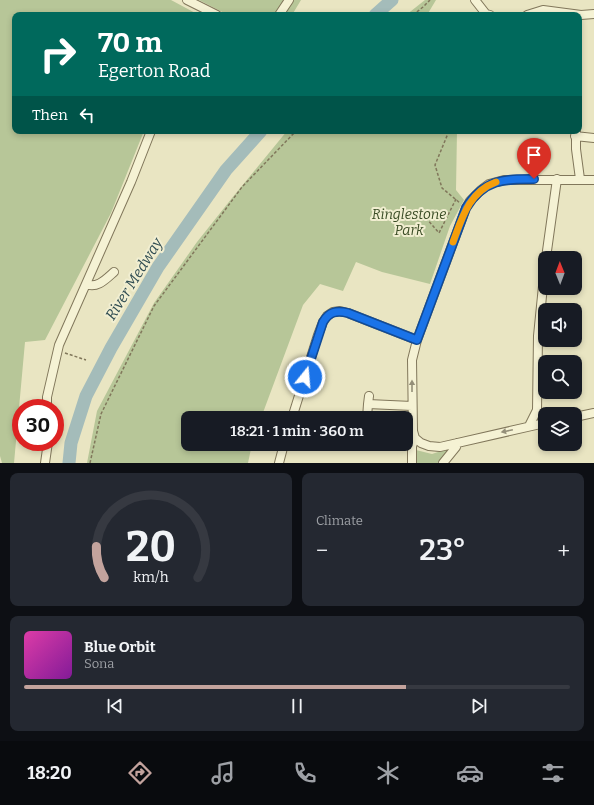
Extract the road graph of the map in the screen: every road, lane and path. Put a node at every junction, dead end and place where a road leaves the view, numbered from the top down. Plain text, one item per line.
1 (187, 0) edge
2 (289, 0) edge
3 (430, 0) edge
4 (475, 0) edge
5 (211, 12) edge
6 (281, 12) edge
7 (417, 12) edge
8 (486, 12) edge
9 (537, 12) edge
10 (558, 12) edge
11 (594, 14) edge
12 (582, 15) edge
13 (150, 134) edge
14 (293, 134) edge
15 (448, 134) edge
16 (575, 134) edge
17 (579, 134) edge
18 (594, 138) edge
19 (557, 179) junction
20 (580, 179) junction
21 (594, 180) edge
22 (456, 199) junction
23 (466, 208) junction
24 (426, 218) dead end
25 (547, 251) edge
26 (114, 272) dead end
27 (86, 284) junction
28 (542, 295) edge
29 (417, 340) junction
30 (58, 350) junction
31 (86, 360) dead end
32 (48, 399) edge
33 (412, 406) junction
34 (537, 410) joint
35 (294, 411) edge
36 (367, 411) edge
37 (594, 413) edge
38 (582, 415) edge
39 (538, 424) edge
40 (529, 426) junction
41 (415, 438) junction
42 (457, 443) junction
43 (47, 451) edge
44 (282, 451) edge
45 (45, 463) edge
46 (90, 463) edge
47 (279, 463) edge
48 (412, 463) edge
49 (443, 463) edge

1 - 5 street
2 - 6 street
3 - 7 path
4 - 8 street
9 - 10 street
11 - 12 street
13 - 27 street
14 - 46 path
15 - 22 path
16 - 20 street
17 - 18 street
19 - 20 street
19 - 23 street
19 - 25 street
20 - 21 street
22 - 23 path
22 - 24 path
23 - 29 street
26 - 27 street
27 - 30 street
28 - 34 street
33 -> 29 street
29 - 35 street
30 - 31 path
30 - 32 street
33 - 36 street
33 - 41 street
34 - 40 street
37 - 38 street
39 - 40 street
40 -> 42 street
41 - 42 street
41 - 48 street
42 - 49 street
43 - 45 street
44 - 47 street

